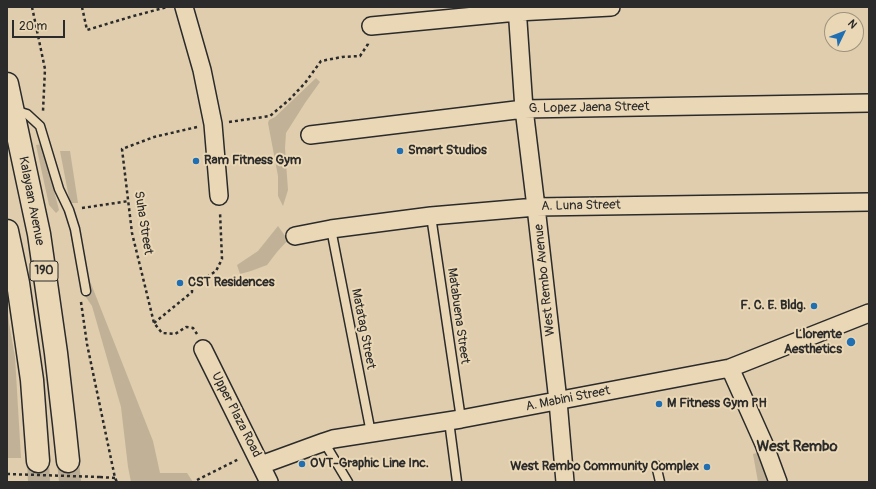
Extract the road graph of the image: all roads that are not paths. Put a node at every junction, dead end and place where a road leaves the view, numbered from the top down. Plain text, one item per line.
1 (184, 7) edge
2 (611, 7) edge
3 (517, 10) edge
4 (371, 26) road end
5 (7, 84) edge
6 (869, 103) edge
7 (12, 109) junction
8 (524, 109) junction
9 (310, 135) dead end
10 (219, 196) road end
11 (869, 202) edge
12 (536, 207) junction
13 (431, 216) junction
14 (331, 229) junction
15 (7, 231) edge
16 (295, 236) dead end
17 (86, 291) dead end
18 (869, 314) edge
19 (203, 349) road end
20 (730, 368) junction
21 (558, 401) junction
22 (455, 420) junction
23 (371, 433) junction
24 (324, 442) junction
25 (257, 458) junction
26 (38, 460) tunnel mouth
27 (68, 461) tunnel mouth
28 (656, 465) dead end
29 (269, 482) edge
30 (348, 482) edge
31 (457, 482) edge
32 (565, 482) edge
33 (660, 482) edge
34 (778, 482) edge

1 - 10 street
2 - 3 street
3 - 4 street
3 - 8 street, West Rembo Avenue
5 - 7 main road, Kalayaan Avenue / 190
6 - 8 street, G. Lopez Jaena Street
7 - 17 lane
7 - 27 main road, Kalayaan Avenue / 190
8 - 9 street, G. Lopez Jaena Street
8 - 12 street, West Rembo Avenue
11 - 12 street, A. Luna Street
12 - 13 street, A. Luna Street
12 - 21 street, West Rembo Avenue
13 - 14 street, A. Luna Street
13 - 22 lane, Matabuena Street
14 - 16 street, A. Luna Street
14 - 23 lane, Matatag Street
15 - 26 main road, 190
18 - 20 street, A. Mabini Street
19 - 25 street, Upper Plaza Road
20 - 21 street, A. Mabini Street
20 - 34 street
21 - 22 street, A. Mabini Street
21 - 32 street, West Rembo Avenue
22 - 23 street, A. Mabini Street
22 - 31 lane, Matabuena Street
23 - 24 street, A. Mabini Street
24 - 25 street, A. Mabini Street
24 - 30 lane
25 - 29 street, Upper Plaza Road
28 - 33 lane

